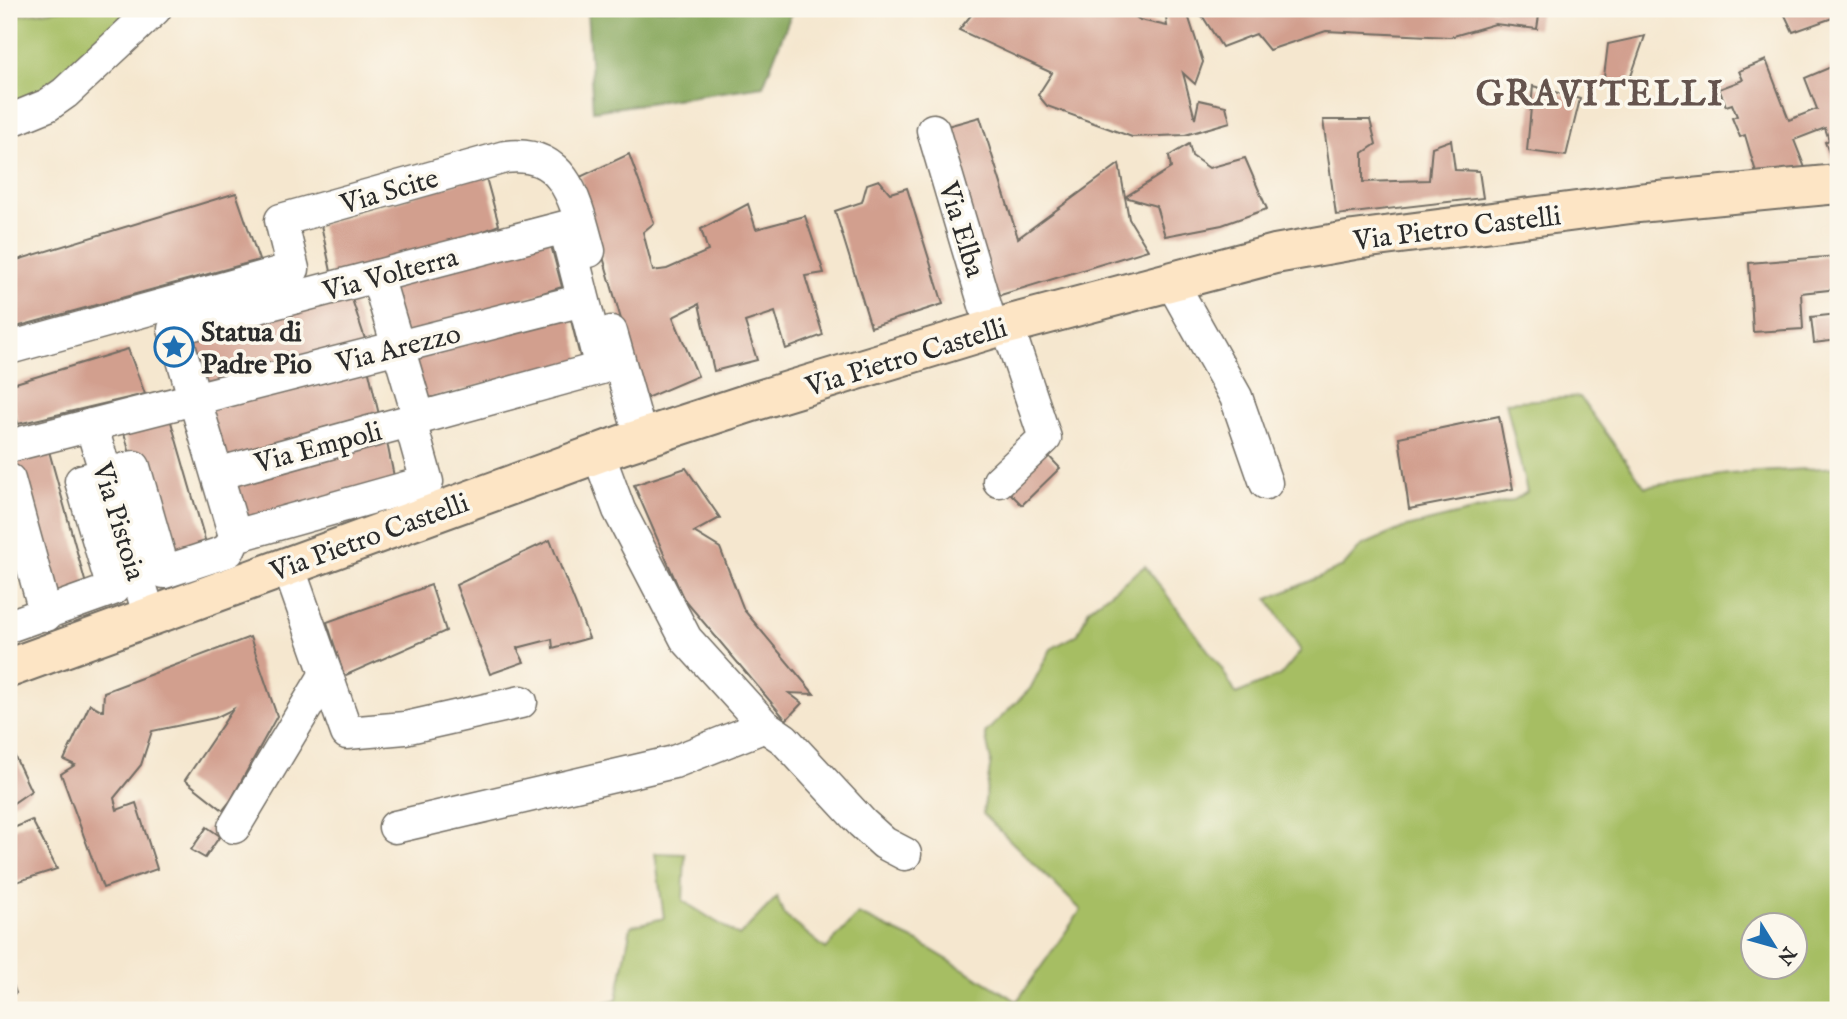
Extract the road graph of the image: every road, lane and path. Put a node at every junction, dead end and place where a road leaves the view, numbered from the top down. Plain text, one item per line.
1 (155, 9) edge
2 (9, 121) edge
3 (933, 130) dead end
4 (1838, 184) edge
5 (377, 276) junction
6 (1171, 281) junction
7 (583, 300) junction
8 (1000, 327) junction
9 (398, 347) junction
10 (9, 348) edge
11 (195, 399) junction
12 (415, 420) junction
13 (91, 425) junction
14 (641, 438) junction
15 (9, 446) edge
16 (598, 453) junction
17 (217, 474) junction
18 (106, 475) junction
19 (9, 480) edge
20 (999, 481) dead end
21 (1266, 483) dead end
22 (235, 536) junction
23 (288, 566) junction
24 (46, 615) junction
25 (150, 617) junction
26 (9, 626) edge
27 (9, 668) edge
28 (326, 674) junction
29 (522, 702) dead end
30 (765, 726) junction
31 (234, 827) dead end
32 (395, 827) dead end
33 (905, 854) dead end

1 - 2 street
3 - 8 street, Via Elba
4 - 6 street, Via Pietro Castelli
5 - 7 street, Via Volterra
5 - 9 street
5 - 11 street, Via Volterra
6 - 8 street, Via Pietro Castelli
6 - 21 street
7 - 9 street, Via Arezzo
7 - 12 street, Via Empoli
8 - 14 street, Via Pietro Castelli
8 - 20 street, Via Elba
9 - 11 street, Via Arezzo
9 - 12 street
10 - 14 street, Via Scite
11 - 13 street, Via Arezzo
11 - 17 street
12 - 17 street, Via Empoli
12 - 22 street
13 - 15 street, Via Arezzo
13 - 18 street, Via Pistoia
14 - 16 street, Via Pietro Castelli
16 - 23 street, Via Pietro Castelli
16 - 30 street
17 - 22 street
18 - 22 street
18 - 24 street
18 - 25 street, Via Pistoia
19 - 24 street
23 - 25 street, Via Pietro Castelli
23 - 28 street
24 - 26 street
25 - 27 street, Via Pietro Castelli
28 - 29 street
28 - 31 street
30 - 32 street
30 - 33 street

